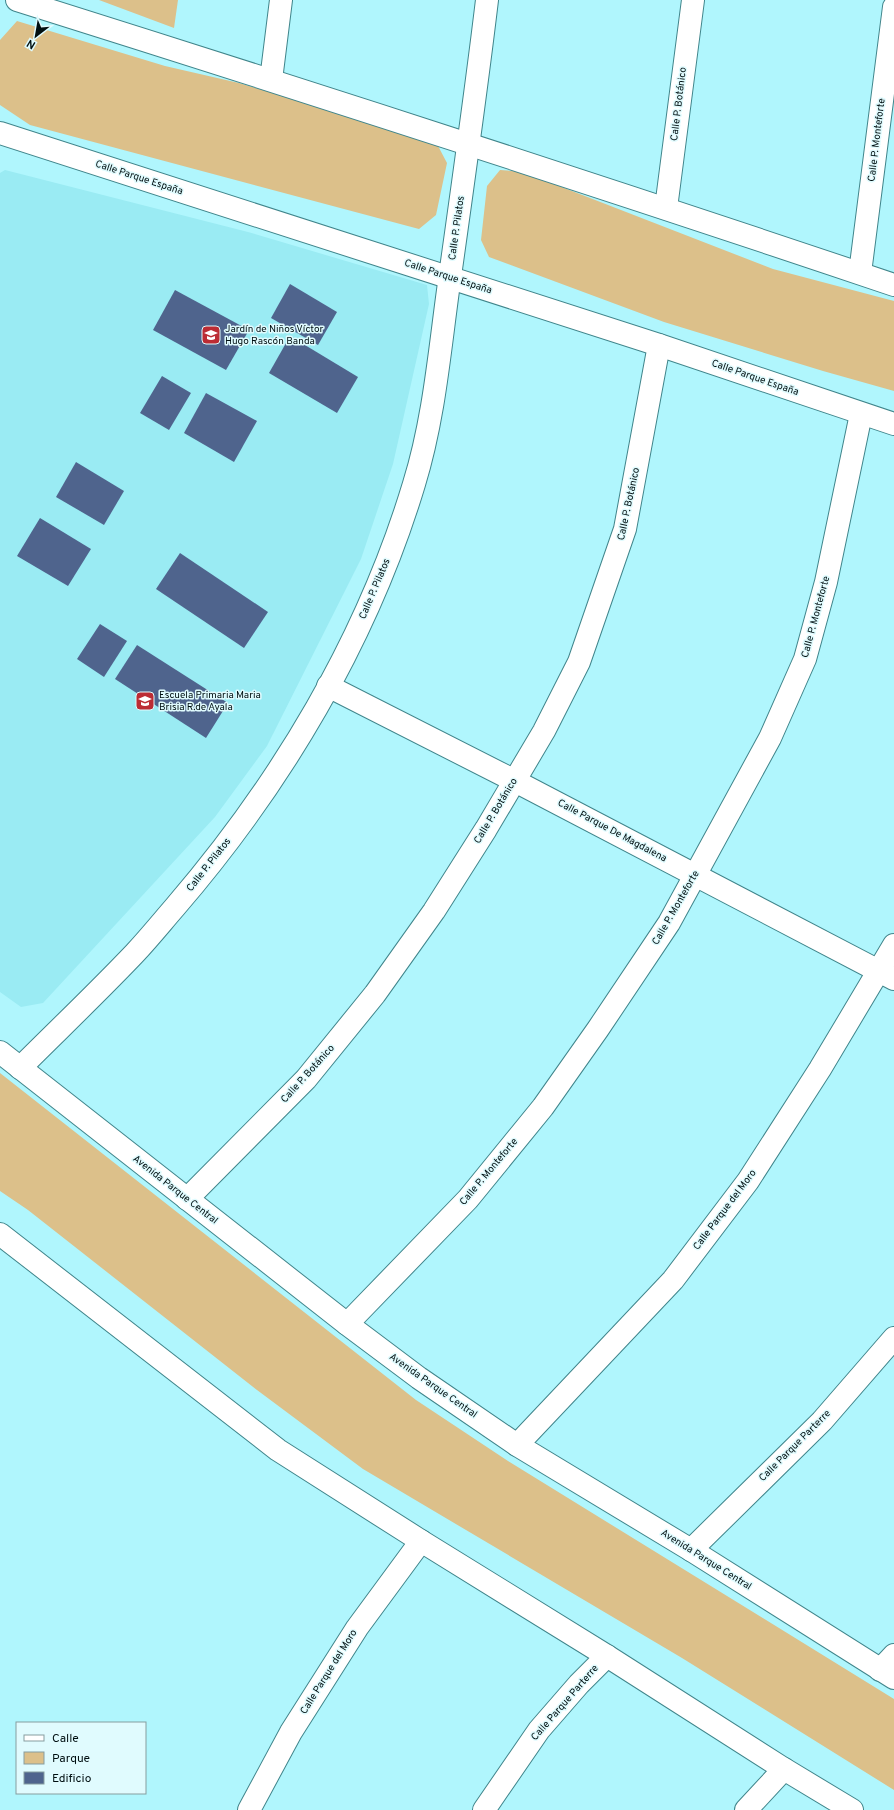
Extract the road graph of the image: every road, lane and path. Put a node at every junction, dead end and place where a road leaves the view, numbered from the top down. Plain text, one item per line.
1 (17, 0) edge
2 (281, 0) edge
3 (487, 0) edge
4 (693, 0) edge
5 (894, 7) edge
6 (271, 80) junction
7 (0, 133) edge
8 (469, 145) junction
9 (666, 208) junction
10 (860, 273) junction
11 (450, 277) junction
12 (894, 285) edge
13 (659, 345) junction
14 (861, 414) junction
15 (894, 424) edge
16 (328, 686) junction
17 (515, 780) junction
18 (696, 875) junction
19 (894, 945) edge
20 (886, 975) edge
21 (0, 1052) edge
22 (20, 1068) junction
23 (188, 1199) junction
24 (0, 1234) edge
25 (347, 1324) junction
26 (894, 1338) edge
27 (517, 1446) junction
28 (421, 1541) junction
29 (691, 1550) junction
30 (607, 1656) junction
31 (889, 1668) edge
32 (784, 1769) junction
33 (249, 1810) edge
34 (484, 1810) edge
35 (746, 1810) edge
36 (852, 1810) edge

1 - 6 street
2 - 6 street
3 - 8 street, Calle P. Pilatos
4 - 9 street, Calle P. Botánico
5 - 10 street, Calle P. Monteforte
6 - 8 street
7 - 11 street, Calle Parque España
8 - 9 street
8 - 11 street, Calle P. Pilatos
9 - 10 street
10 - 12 street
11 - 13 street, Calle Parque España
11 - 16 street, Calle P. Pilatos
13 - 14 street, Calle Parque España
13 - 17 street, Calle P. Botánico
14 - 15 street, Calle Parque España
14 - 18 street, Calle P. Monteforte
16 - 17 street, Calle Parque De Magdalena
16 - 22 street, Calle P. Pilatos
17 - 18 street, Calle Parque De Magdalena
17 - 23 street, Calle P. Botánico
18 - 20 street, Calle Parque De Magdalena
18 - 25 street, Calle P. Monteforte
19 - 20 street, Calle Parque del Moro
20 - 27 street, Calle Parque del Moro
21 - 22 street, Avenida Parque Central
22 - 23 street, Avenida Parque Central
23 - 25 street, Avenida Parque Central
24 - 28 street
25 - 27 street, Avenida Parque Central
26 - 29 street, Calle Parque Parterre
27 - 29 street, Avenida Parque Central
28 - 30 street
28 - 33 street, Calle Parque del Moro
29 - 31 street, Avenida Parque Central
30 - 32 street
30 - 34 street, Calle Parque Parterre
32 - 35 street
32 - 36 street

